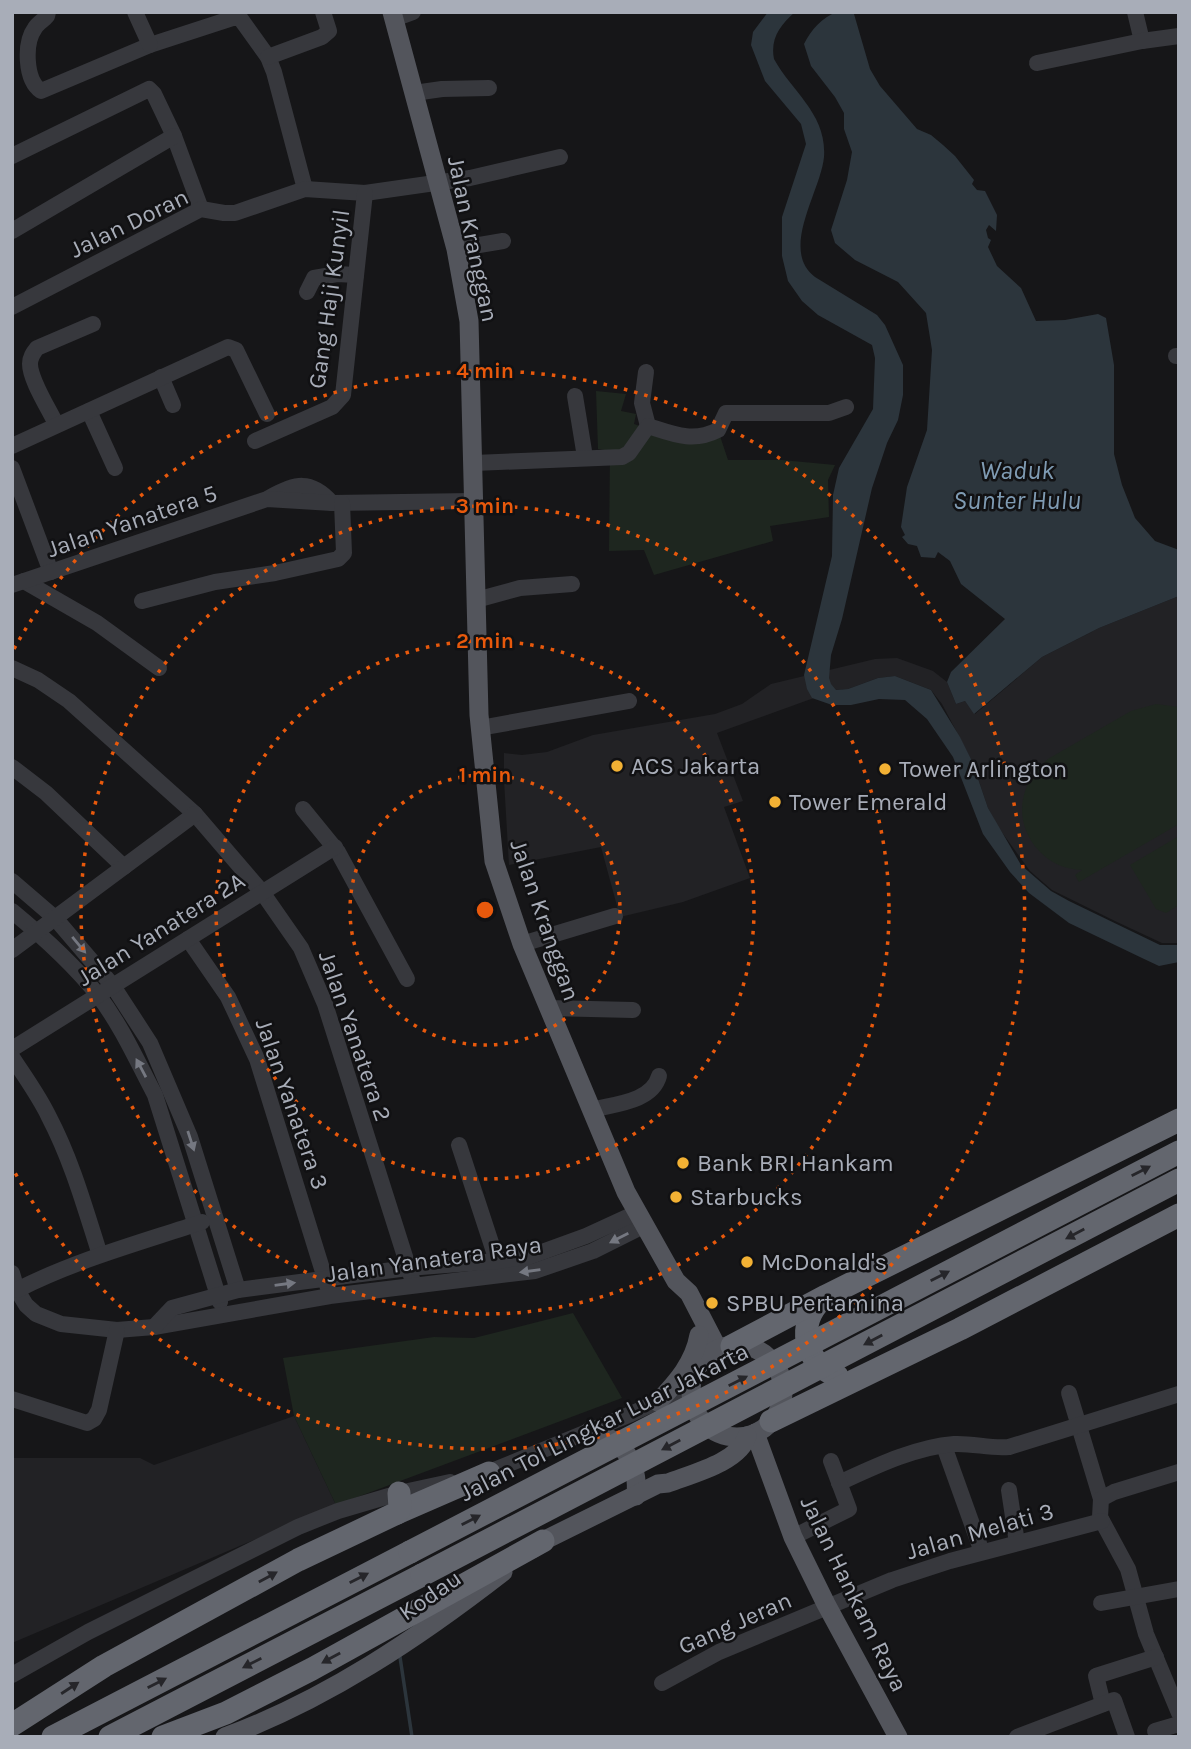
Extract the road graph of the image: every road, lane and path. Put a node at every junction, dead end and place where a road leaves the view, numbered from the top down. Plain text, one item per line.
1 (48, 12) edge
2 (135, 12) edge
3 (323, 12) edge
4 (414, 12) edge
5 (1135, 12) edge
6 (393, 16) edge
7 (1179, 36) edge
8 (1142, 41) junction
9 (150, 46) junction
10 (268, 57) junction
11 (1037, 63) dead end
12 (489, 88) dead end
13 (414, 93) junction
14 (174, 136) junction
15 (12, 156) edge
16 (559, 157) dead end
17 (438, 183) junction
18 (305, 189) junction
19 (365, 193) junction
20 (201, 209) junction
21 (12, 231) edge
22 (503, 240) dead end
23 (456, 249) junction
24 (356, 275) junction
25 (307, 292) dead end
26 (12, 307) edge
27 (93, 324) dead end
28 (646, 372) dead end
29 (161, 377) junction
30 (575, 396) dead end
31 (173, 405) dead end
32 (846, 407) dead end
33 (89, 411) junction
34 (267, 414) dead end
35 (56, 424) junction
36 (648, 426) junction
37 (255, 441) dead end
38 (12, 446) edge
39 (584, 457) junction
40 (474, 464) junction
41 (12, 468) edge
42 (114, 468) dead end
43 (474, 501) junction
44 (337, 503) junction
45 (51, 572) junction
46 (18, 583) edge
47 (572, 584) dead end
48 (476, 600) junction
49 (142, 601) dead end
50 (12, 668) edge
51 (159, 668) dead end
52 (629, 701) dead end
53 (480, 728) junction
54 (12, 767) edge
55 (303, 809) dead end
56 (195, 814) junction
57 (335, 847) junction
58 (124, 867) junction
59 (12, 881) edge
60 (262, 892) junction
61 (12, 911) edge
62 (615, 916) dead end
63 (55, 918) junction
64 (37, 932) junction
65 (188, 939) junction
66 (522, 944) junction
67 (12, 950) edge
68 (407, 979) dead end
69 (113, 986) junction
70 (98, 995) junction
71 (548, 1008) junction
72 (633, 1010) dead end
73 (12, 1049) edge
74 (12, 1057) edge
75 (659, 1076) dead end
76 (591, 1110) junction
77 (1179, 1120) edge
78 (459, 1145) dead end
79 (1179, 1152) edge
80 (1179, 1180) edge
81 (1179, 1215) edge
82 (215, 1219) junction
83 (640, 1220) junction
84 (194, 1225) junction
85 (571, 1242) junction
86 (100, 1255) junction
87 (576, 1258) junction
88 (498, 1261) junction
89 (408, 1268) junction
90 (12, 1273) edge
91 (325, 1278) junction
92 (676, 1281) junction
93 (414, 1285) junction
94 (17, 1290) junction
95 (238, 1290) junction
96 (217, 1295) junction
97 (330, 1296) junction
98 (826, 1296) junction
99 (224, 1314) junction
100 (154, 1327) junction
101 (117, 1331) junction
102 (699, 1335) junction
103 (720, 1350) junction
104 (864, 1376) junction
105 (691, 1386) junction
106 (1069, 1393) dead end
107 (1179, 1394) edge
108 (12, 1399) edge
109 (653, 1404) junction
110 (763, 1424) junction
111 (1080, 1424) junction
112 (590, 1431) junction
113 (725, 1435) junction
114 (944, 1446) junction
115 (831, 1461) dead end
116 (1179, 1472) edge
117 (489, 1473) joint
118 (677, 1475) junction
119 (839, 1483) junction
120 (1009, 1490) dead end
121 (636, 1496) junction
122 (1101, 1499) junction
123 (398, 1503) junction
124 (1102, 1521) junction
125 (793, 1537) junction
126 (542, 1541) junction
127 (1017, 1543) junction
128 (982, 1552) junction
129 (1179, 1589) edge
130 (1136, 1596) junction
131 (1101, 1603) dead end
132 (827, 1605) junction
133 (1156, 1657) junction
134 (12, 1675) edge
135 (662, 1683) dead end
136 (1103, 1704) junction
137 (1179, 1713) edge
138 (1179, 1724) edge
139 (12, 1725) edge
140 (1154, 1731) dead end
141 (53, 1737) edge
142 (110, 1737) edge
143 (163, 1737) edge
144 (225, 1737) edge
145 (898, 1737) edge
146 (1017, 1737) edge
147 (1127, 1737) edge

1 - 9 street
2 - 9 street
3 - 10 street
4 - 6 street
5 - 8 street
6 - 13 main road, Jalan Kranggan
7 - 8 street
8 - 11 street
9 - 10 street
10 - 18 street
12 - 13 street
13 - 17 main road, Jalan Kranggan
14 - 15 street
14 - 20 street
14 - 21 street
16 - 17 street, Jalan Doran
17 - 19 street, Jalan Doran
17 - 23 main road, Jalan Kranggan
18 - 19 street, Jalan Doran
18 - 20 street, Jalan Doran
19 - 24 street, Gang Haji Kunyil
20 - 26 street, Jalan Doran
22 - 23 street
23 - 40 main road, Jalan Kranggan
24 - 25 street
24 - 37 street, Gang Haji Kunyil
27 - 35 street
28 - 36 street
29 - 31 street
29 - 33 street
29 - 34 street
30 - 39 street
32 - 36 street
33 - 35 street
33 - 42 street
35 - 38 street
36 - 39 street
39 - 40 street
40 - 43 main road, Jalan Kranggan
41 - 45 street
43 - 44 street
43 - 48 main road, Jalan Kranggan
44 - 45 street, Jalan Yanatera 5
44 - 49 street
45 - 46 street, Jalan Yanatera 5
46 - 51 street
47 - 48 street
48 - 53 main road, Jalan Kranggan
50 - 56 street, Jalan Yanatera 2
52 - 53 street
53 - 66 main road, Jalan Kranggan
54 - 58 street
55 - 57 street
56 - 58 street
56 - 60 street, Jalan Yanatera 2
57 - 60 street, Jalan Yanatera 2A
57 - 68 street
58 - 63 street
59 - 63 street
60 - 65 street, Jalan Yanatera 2A
60 - 89 street, Jalan Yanatera 2
61 - 64 street
62 - 66 street
63 - 64 street
63 -> 69 street
64 - 67 street
64 - 70 street
65 - 69 street, Jalan Yanatera 2A
65 - 91 street, Jalan Yanatera 3
66 - 71 main road, Jalan Kranggan
69 - 70 street, Jalan Yanatera 2A
69 -> 82 street
70 - 73 street, Jalan Yanatera 2A
84 -> 70 street
71 - 72 street
71 - 76 main road, Jalan Kranggan
74 - 86 street
75 - 76 street
76 - 83 main road, Jalan Kranggan
77 - 98 highway
78 - 88 street
141 -> 79 highway, Jalan Tol Lingkar Luar Jakarta, bridge
80 -> 142 highway, Jalan Tol Lingkar Luar Jakarta, bridge
81 - 104 highway
82 - 84 street
82 - 95 street
83 - 85 street, Jalan Yanatera Raya
83 -> 87 street, Jalan Yanatera Raya
83 - 92 main road, Jalan Kranggan
84 - 86 street
84 - 96 street
85 - 87 street
85 - 88 street, Jalan Yanatera Raya
86 - 94 street
87 -> 93 street, Jalan Yanatera Raya
88 - 89 street, Jalan Yanatera Raya
89 - 91 street, Jalan Yanatera Raya
89 - 93 street, Jalan Yanatera 2
90 - 94 street
95 -> 91 street, Jalan Yanatera Raya
91 - 97 street, Jalan Yanatera 3
92 - 102 main road, Jalan Kranggan
92 - 103 main road, Jalan Kranggan
93 - 97 street, Jalan Yanatera Raya
94 - 101 street, Jalan Yanatera Raya
95 - 96 street, Jalan Yanatera Raya
96 - 99 street
96 - 100 street, Jalan Yanatera Raya
97 - 99 street, Jalan Yanatera Raya
98 - 103 highway
98 - 104 highway
99 - 100 street, Jalan Yanatera Raya
100 - 101 street, Jalan Yanatera Raya
101 - 108 street
102 - 103 main road, Jalan Kranggan
102 - 109 main road
103 - 105 main road
103 - 110 main road
104 - 110 highway
105 - 109 street
105 - 113 main road
106 - 111 street
107 - 111 street
109 - 112 street
110 - 113 main road
110 - 118 main road, Kodau
110 - 125 main road, Jalan Hankam Raya
111 - 114 street
111 - 122 street
112 - 117 street
112 - 121 main road
113 - 118 main road, Kodau
114 - 119 street
114 - 128 street
115 - 119 street
116 - 122 street
117 - 123 highway
118 - 121 main road, Kodau
119 - 125 street
120 - 127 street
121 - 126 main road, Kodau
122 - 124 street
123 - 134 street
139 -> 123 highway
124 - 127 street, Jalan Melati 3
124 - 130 street
125 - 132 main road, Jalan Hankam Raya
126 -> 143 highway
126 - 144 main road, Kodau
127 - 128 street, Jalan Melati 3
128 - 132 street, Jalan Melati 3
129 - 130 street
130 - 131 street
130 - 133 street
132 - 135 street, Gang Jeran
132 - 145 main road, Jalan Hankam Raya
133 - 136 street
133 - 137 street
136 - 146 street
136 - 147 street
138 - 140 street

